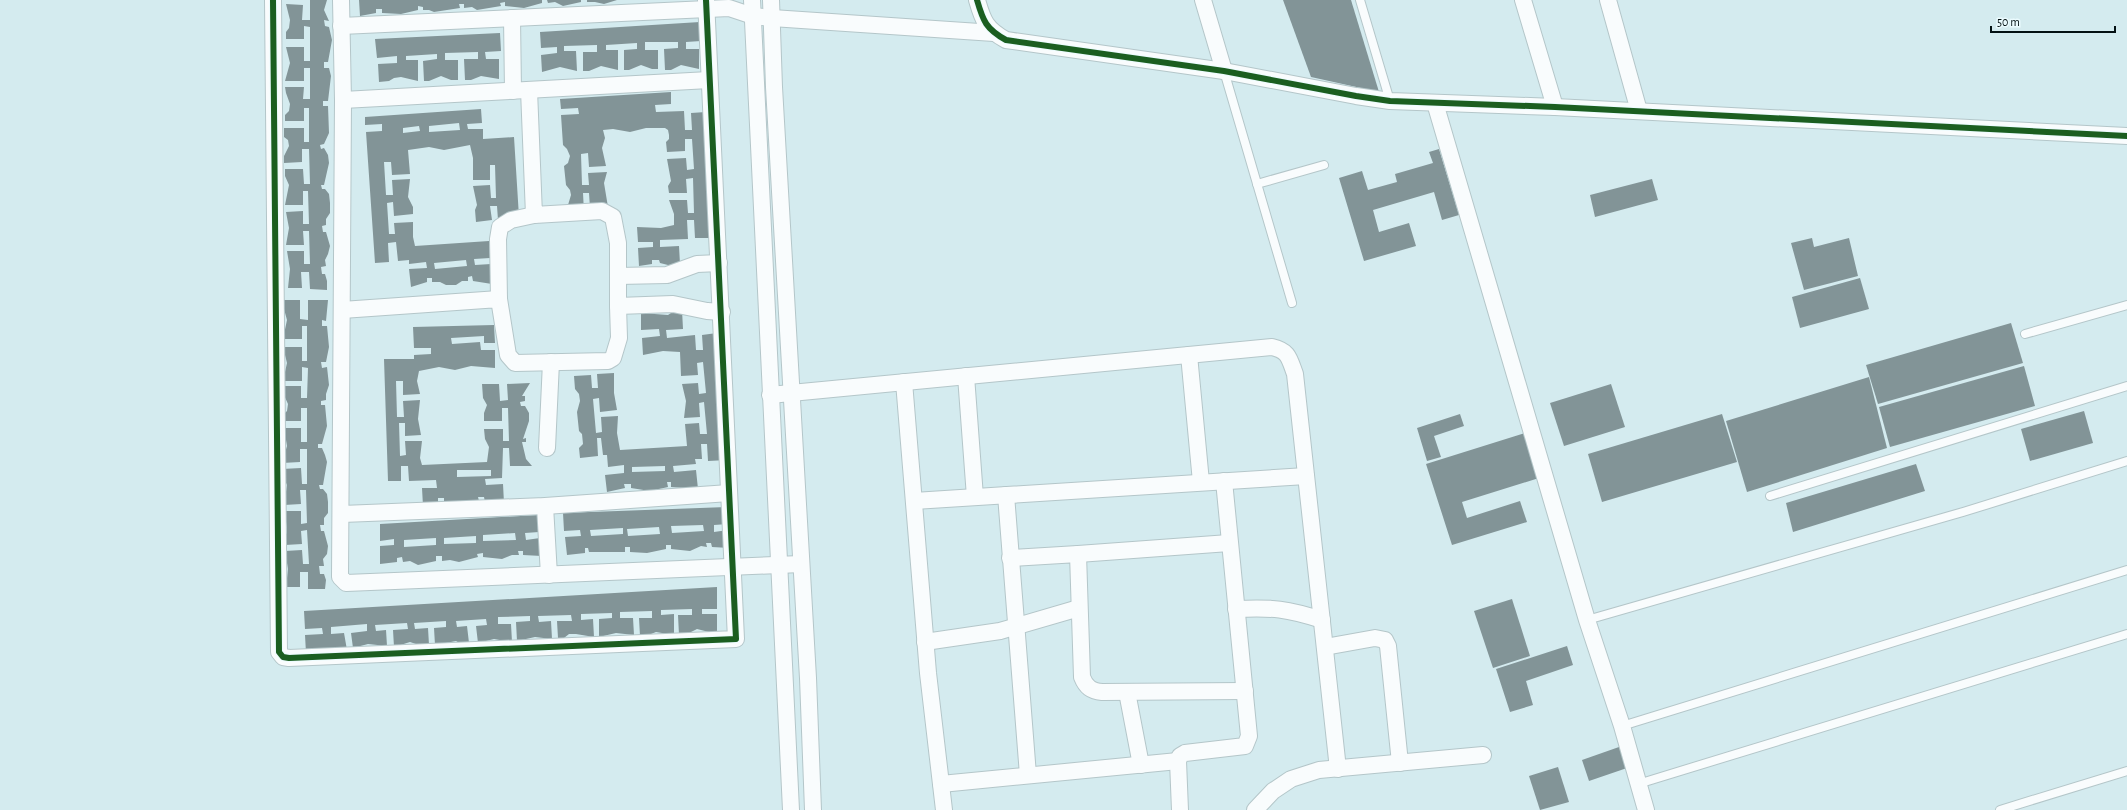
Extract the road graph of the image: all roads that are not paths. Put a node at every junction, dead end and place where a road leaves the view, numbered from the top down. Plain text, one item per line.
1 (273, 0) edge
2 (341, 0) edge
3 (752, 0) edge
4 (772, 0) edge
5 (977, 0) edge
6 (1203, 0) edge
7 (1360, 0) edge
8 (1523, 0) edge
9 (1608, 0) edge
10 (706, 4) edge
11 (753, 16) junction
12 (512, 18) junction
13 (772, 18) junction
14 (341, 26) junction
15 (994, 33) junction
16 (1224, 71) junction
17 (709, 80) junction
18 (521, 90) junction
19 (343, 100) junction
20 (1390, 101) junction
21 (1435, 103) junction
22 (1555, 107) junction
23 (1639, 112) junction
24 (2127, 136) edge
25 (1324, 165) dead end
26 (1257, 184) junction
27 (534, 215) junction
28 (719, 263) junction
29 (618, 276) junction
30 (499, 299) junction
31 (1292, 303) dead end
32 (618, 306) junction
33 (2127, 306) edge
34 (342, 310) junction
35 (722, 312) junction
36 (2025, 334) dead end
37 (1189, 356) junction
38 (551, 362) junction
39 (966, 376) junction
40 (904, 382) junction
41 (2127, 386) edge
42 (792, 394) junction
43 (770, 395) junction
44 (547, 448) dead end
45 (2127, 461) edge
46 (1306, 476) junction
47 (1224, 481) junction
48 (1201, 482) junction
49 (729, 494) junction
50 (1006, 495) junction
51 (1770, 496) dead end
52 (975, 497) junction
53 (914, 501) junction
54 (545, 506) junction
55 (342, 514) junction
56 (1229, 543) junction
57 (1078, 554) junction
58 (1010, 558) junction
59 (801, 564) junction
60 (779, 566) junction
61 (733, 568) junction
62 (2127, 570) edge
63 (549, 575) junction
64 (1079, 608) junction
65 (1236, 609) junction
66 (1322, 620) junction
67 (1587, 620) junction
68 (1015, 627) junction
69 (2127, 634) edge
70 (925, 642) junction
71 (1325, 647) junction
72 (1245, 690) junction
73 (1127, 692) junction
74 (1622, 726) junction
75 (1482, 755) dead end
76 (1178, 761) junction
77 (1400, 763) junction
78 (1141, 764) junction
79 (1338, 769) junction
80 (2127, 772) edge
81 (1028, 775) junction
82 (941, 784) junction
83 (1638, 784) junction
84 (791, 810) edge
85 (813, 810) edge
86 (944, 810) edge
87 (1180, 810) edge
88 (1255, 810) edge
89 (1646, 810) edge
90 (2000, 810) edge

1 - 61 street
2 - 14 street
3 - 11 street
4 - 13 street
5 - 15 street
6 - 16 street
7 - 20 lane
8 - 22 street
9 - 23 street
10 - 11 street
10 - 12 street
10 - 17 street
11 - 13 street
11 - 43 street
12 - 14 street
12 - 18 street
13 - 15 street
13 - 42 street
14 - 19 street
15 - 16 street
16 - 20 street
16 - 26 lane
17 - 18 street
17 - 28 street
18 - 19 street
18 - 27 street
19 - 34 street
20 - 21 street
21 - 22 street
21 - 67 street
22 - 23 street
23 - 24 street
25 - 26 lane
26 - 31 lane
27 - 29 street
27 - 30 street
28 - 29 street
28 - 35 street
29 - 32 street
30 - 34 street
30 - 38 street
32 - 35 street
32 - 38 street
33 - 36 lane
34 - 55 street
35 - 49 street
37 - 39 street
37 - 46 street
37 - 48 street
38 - 44 street
39 - 40 street
39 - 52 street
40 - 42 street
40 - 53 street
41 - 51 lane
42 - 43 street
42 - 59 street
43 - 60 street
45 - 67 lane
46 - 47 street
46 - 66 street
47 - 48 street
47 - 56 street
48 - 50 street
49 - 54 street
49 - 61 street
50 - 52 street
50 - 58 street
52 - 53 street
53 - 70 street
54 - 55 street
54 - 63 street
55 - 63 street
56 - 57 street
56 - 65 street
57 - 58 street
57 - 64 street
58 - 68 street
59 - 60 street
59 - 85 street
60 - 61 street
60 - 84 street
61 - 63 street
62 - 74 lane
64 - 68 street
64 - 73 street
65 - 66 street
65 - 72 street
66 - 71 street
67 - 74 street
68 - 70 street
68 - 81 street
69 - 83 lane
70 - 82 street
71 - 77 street
71 - 79 street
72 - 73 street
72 - 76 street
73 - 78 street
74 - 83 street
75 - 77 street
76 - 78 street
76 - 87 street
77 - 79 street
78 - 81 street
79 - 88 street
80 - 90 lane
81 - 82 street
82 - 86 street
83 - 89 street

